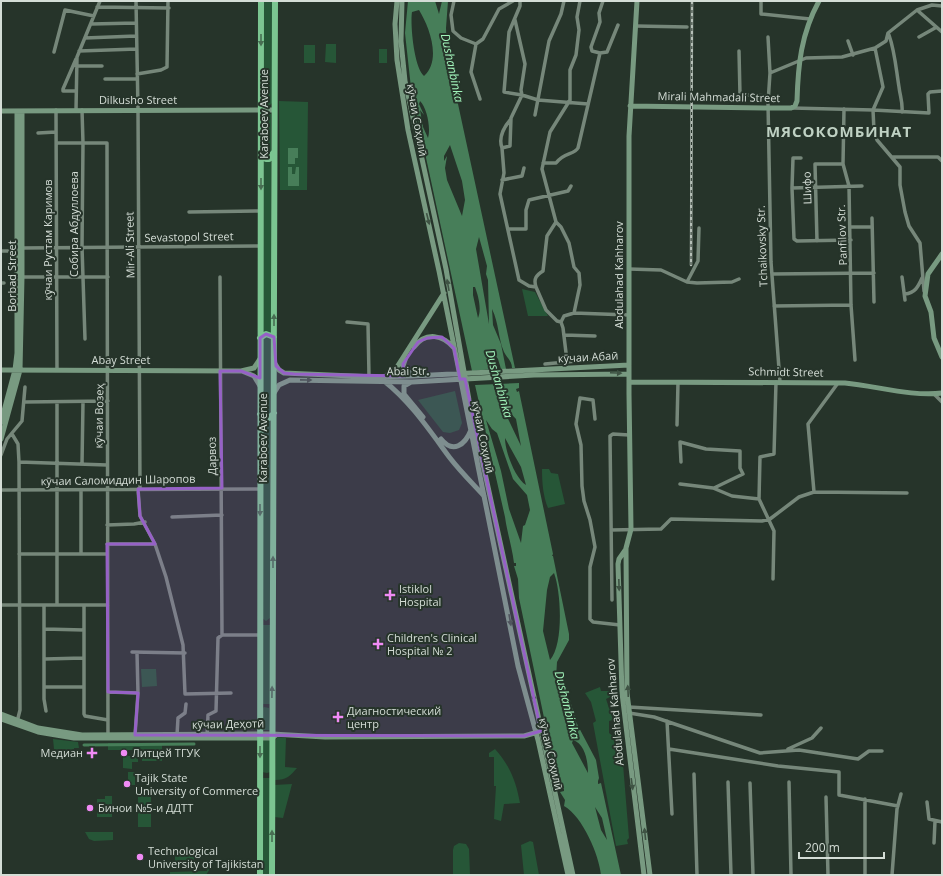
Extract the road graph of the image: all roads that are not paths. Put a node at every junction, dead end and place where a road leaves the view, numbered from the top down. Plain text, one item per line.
1 (100, 1) edge
2 (136, 1) edge
3 (168, 1) edge
4 (261, 1) edge
5 (275, 1) edge
6 (397, 1) edge
7 (402, 1) edge
8 (454, 1) edge
9 (513, 1) edge
10 (520, 1) edge
11 (564, 1) edge
12 (580, 1) edge
13 (603, 1) edge
14 (638, 1) edge
15 (761, 1) edge
16 (819, 1) edge
17 (942, 6) edge
18 (97, 7) junction
19 (136, 7) junction
20 (169, 8) junction
21 (917, 10) junction
22 (94, 16) junction
23 (515, 20) junction
24 (810, 20) junction
25 (136, 23) junction
26 (91, 24) junction
27 (618, 25) dead end
28 (636, 26) junction
29 (686, 27) dead end
30 (935, 28) junction
31 (942, 32) edge
32 (888, 33) junction
33 (136, 36) junction
34 (768, 37) dead end
35 (919, 37) dead end
36 (85, 38) junction
37 (848, 41) dead end
38 (476, 44) junction
39 (875, 48) junction
40 (137, 50) junction
41 (79, 51) junction
42 (739, 51) dead end
43 (54, 52) dead end
44 (600, 53) junction
45 (853, 55) junction
46 (77, 56) junction
47 (800, 60) junction
48 (76, 66) junction
49 (102, 66) dead end
50 (770, 73) junction
51 (137, 74) junction
52 (105, 78) dead end
53 (137, 79) junction
54 (76, 91) junction
55 (942, 91) edge
56 (522, 95) junction
57 (768, 96) junction
58 (480, 98) dead end
59 (538, 100) junction
60 (568, 103) junction
61 (588, 104) junction
62 (630, 106) junction
63 (768, 108) junction
64 (791, 108) junction
65 (844, 109) junction
66 (56, 110) junction
67 (79, 110) junction
68 (138, 110) junction
69 (261, 110) junction
70 (274, 110) junction
71 (873, 110) junction
72 (1, 111) edge
73 (19, 111) junction
74 (902, 112) junction
75 (535, 115) dead end
76 (511, 118) junction
77 (38, 132) dead end
78 (56, 132) junction
79 (57, 143) junction
80 (83, 143) junction
81 (502, 148) junction
82 (274, 152) junction
83 (261, 153) junction
84 (892, 157) junction
85 (801, 158) dead end
86 (942, 161) edge
87 (543, 163) junction
88 (844, 164) junction
89 (524, 168) dead end
90 (502, 180) junction
91 (571, 186) dead end
92 (849, 186) junction
93 (862, 186) dead end
94 (428, 188) junction
95 (792, 188) junction
96 (816, 188) junction
97 (421, 189) junction
98 (548, 196) junction
99 (431, 203) junction
100 (424, 204) junction
101 (261, 211) junction
102 (189, 212) dead end
103 (872, 218) dead end
104 (556, 222) junction
105 (872, 226) junction
106 (851, 227) junction
107 (699, 228) dead end
108 (508, 230) junction
109 (851, 240) junction
110 (817, 241) junction
111 (82, 246) junction
112 (108, 246) junction
113 (261, 246) junction
114 (56, 247) junction
115 (139, 247) junction
116 (22, 248) junction
117 (1, 251) edge
118 (17, 251) junction
119 (942, 254) edge
120 (629, 269) junction
121 (874, 273) junction
122 (772, 274) junction
123 (852, 274) junction
124 (22, 277) junction
125 (57, 277) junction
126 (83, 277) junction
127 (108, 277) junction
128 (220, 277) dead end
129 (902, 277) dead end
130 (922, 277) junction
131 (739, 279) dead end
132 (687, 282) junction
133 (536, 287) junction
134 (444, 293) junction
135 (905, 294) junction
136 (925, 296) junction
137 (905, 300) dead end
138 (874, 302) dead end
139 (851, 305) junction
140 (774, 306) junction
141 (574, 313) junction
142 (629, 315) junction
143 (347, 322) dead end
144 (561, 322) junction
145 (564, 334) junction
146 (595, 336) dead end
147 (260, 338) junction
148 (274, 338) junction
149 (85, 339) dead end
150 (454, 348) junction
151 (942, 357) edge
152 (260, 359) junction
153 (598, 359) dead end
154 (855, 360) dead end
155 (274, 361) junction
156 (567, 361) junction
157 (545, 364) dead end
158 (629, 365) junction
159 (1, 370) edge
160 (17, 370) junction
161 (58, 370) junction
162 (108, 370) junction
163 (140, 370) junction
164 (220, 370) junction
165 (241, 371) junction
166 (533, 372) junction
167 (629, 374) junction
168 (369, 376) junction
169 (385, 379) junction
170 (412, 379) junction
171 (629, 382) junction
172 (678, 382) junction
173 (778, 382) junction
174 (838, 383) junction
175 (25, 387) dead end
176 (260, 388) junction
177 (942, 393) edge
178 (273, 394) junction
179 (934, 394) junction
180 (108, 401) junction
181 (25, 402) junction
182 (57, 402) junction
183 (83, 402) junction
184 (942, 402) edge
185 (274, 413) junction
186 (260, 414) junction
187 (596, 419) dead end
188 (1, 422) edge
189 (676, 425) dead end
190 (471, 429) junction
191 (12, 434) junction
192 (629, 434) junction
193 (1, 439) edge
194 (1, 455) edge
195 (19, 462) junction
196 (681, 462) dead end
197 (57, 464) junction
198 (82, 464) junction
199 (107, 465) junction
200 (680, 484) dead end
201 (222, 488) junction
202 (713, 488) junction
203 (139, 489) junction
204 (260, 489) junction
205 (1, 490) edge
206 (19, 490) junction
207 (57, 490) junction
208 (81, 490) junction
209 (106, 490) junction
210 (814, 492) junction
211 (907, 493) dead end
212 (485, 497) junction
213 (759, 499) junction
214 (222, 515) junction
215 (172, 517) dead end
216 (770, 520) junction
217 (145, 522) junction
218 (107, 525) junction
219 (631, 529) junction
220 (611, 530) junction
221 (107, 544) junction
222 (155, 544) junction
223 (626, 548) junction
224 (19, 554) junction
225 (57, 554) junction
226 (81, 554) junction
227 (107, 554) junction
228 (773, 579) dead end
229 (612, 600) dead end
230 (57, 604) junction
231 (1, 605) edge
232 (19, 605) junction
233 (44, 605) junction
234 (84, 605) junction
235 (108, 605) junction
236 (273, 618) junction
237 (260, 619) junction
238 (620, 625) junction
239 (44, 629) junction
240 (84, 630) junction
241 (222, 635) junction
242 (260, 635) junction
243 (132, 652) dead end
244 (137, 652) junction
245 (185, 653) junction
246 (83, 658) junction
247 (45, 659) junction
248 (528, 675) junction
249 (521, 677) junction
250 (44, 687) junction
251 (84, 687) junction
252 (108, 692) junction
253 (138, 692) junction
254 (216, 694) junction
255 (231, 694) dead end
256 (186, 704) dead end
257 (272, 708) junction
258 (260, 710) junction
259 (629, 710) junction
260 (46, 711) dead end
261 (1, 714) edge
262 (761, 715) dead end
263 (1, 719) edge
264 (108, 720) junction
265 (667, 721) junction
266 (17, 723) junction
267 (821, 728) dead end
268 (538, 732) junction
269 (135, 735) junction
270 (177, 735) junction
271 (260, 736) junction
272 (273, 736) junction
273 (108, 737) junction
274 (207, 737) junction
275 (669, 749) junction
276 (784, 751) junction
277 (882, 751) dead end
278 (272, 771) junction
279 (260, 773) junction
280 (694, 774) dead end
281 (728, 782) dead end
282 (750, 782) dead end
283 (789, 782) dead end
284 (901, 794) dead end
285 (826, 798) dead end
286 (865, 799) junction
287 (928, 802) dead end
288 (898, 806) junction
289 (672, 814) dead end
290 (935, 822) junction
291 (942, 822) edge
292 (934, 843) dead end
293 (649, 874) edge
294 (260, 875) edge
295 (272, 875) edge
296 (568, 875) edge
297 (573, 875) edge
298 (697, 875) edge
299 (731, 875) edge
300 (753, 875) edge
301 (791, 875) edge
302 (828, 875) edge
303 (866, 875) edge
304 (892, 875) edge

1 - 18 street
2 - 19 street, Mir-Ali Street
3 - 20 street
4 -> 69 highway, Karaboev Avenue
5 - 70 highway, Karaboev Avenue
6 - 97 main road, кӯчаи Соҳилӣ
7 - 94 main road, кӯчаи Соҳилӣ
8 - 38 street
9 - 38 street
10 - 23 street
11 - 59 street
12 - 60 street
13 - 44 street
14 - 28 main road, Abdulahad Kahharov
15 - 24 street
16 - 24 main road, Mirali Mahmadali Street
17 - 21 street
18 - 19 street
18 - 22 street
19 - 20 street
19 - 25 street, Mir-Ali Street
20 - 51 street
21 - 30 street
21 - 32 street
22 - 26 street
22 - 43 street
23 - 56 street
23 - 56 street
24 - 47 main road, Mirali Mahmadali Street
25 - 26 street
25 - 33 street, Mir-Ali Street
26 - 36 street
27 - 44 street
28 - 29 street
28 - 62 main road, Abdulahad Kahharov
30 - 31 street
30 - 35 street
32 - 39 street
32 - 74 street
33 - 36 street
33 - 40 street, Mir-Ali Street
34 - 50 street, Tchaikovsky Str.
36 - 41 street
37 - 45 street
38 - 58 street
39 - 45 street
39 - 71 street
40 - 41 street
40 - 51 street, Mir-Ali Street
41 - 46 street
42 - 57 street
44 - 61 street
45 - 47 street
46 - 48 street
46 - 54 street
47 - 50 street
47 - 64 main road, Mirali Mahmadali Street
48 - 49 street
48 - 54 street
50 - 57 street, Tchaikovsky Str.
51 - 53 street, Mir-Ali Street
52 - 53 street
53 - 68 street, Mir-Ali Street
54 - 67 street
55 - 74 street
56 - 59 street
56 - 76 street
57 - 63 street, Tchaikovsky Str.
59 - 60 street
59 - 75 street
60 - 61 street
60 - 87 street
61 - 87 street
62 - 63 main road, Mirali Mahmadali Street
62 - 120 main road, Abdulahad Kahharov
63 - 64 main road, Mirali Mahmadali Street
63 - 122 street, Tchaikovsky Str.
64 - 65 street
65 - 71 street
65 - 88 street, Panfilov Str.
66 - 67 main road, Dilkusho Street
66 - 73 main road, Dilkusho Street
66 - 78 street, кӯчаи Рустам Каримов
67 - 68 main road, Dilkusho Street
67 - 80 street, Собира Абдуллоева
68 - 69 main road, Dilkusho Street
68 - 115 street, Mir-Ali Street
69 - 70 main road, Dilkusho Street
69 - 83 highway, Karaboev Avenue
70 - 82 highway, Karaboev Avenue
71 - 74 street
71 - 84 street
72 - 73 main road, Dilkusho Street
73 - 116 main road, Borbad Street
73 - 118 main road, Borbad Street
76 - 81 street
76 - 81 street
77 - 78 street
78 - 79 street, кӯчаи Рустам Каримов
79 - 80 street, кӯчаи Возеҳ
79 - 114 street, кӯчаи Рустам Каримов
80 - 111 street, Собира Абдуллоева
80 - 112 street, кӯчаи Возеҳ
81 - 90 street
82 - 83 highway
148 -> 82 highway, Karaboev Avenue
83 -> 101 highway, Karaboev Avenue
84 - 86 street
84 - 130 street
85 - 95 street
87 - 98 street
88 - 92 street, Panfilov Str.
88 - 96 street, Шифо
89 - 90 street
90 - 108 street
91 - 98 street
92 - 93 street
92 - 96 street
92 - 106 street, Panfilov Str.
94 - 97 main road
94 - 99 main road, кӯчаи Соҳилӣ
95 - 96 street
95 - 110 street
96 - 110 street, Шифо
97 - 100 main road, кӯчаи Соҳилӣ
98 - 104 street
98 - 108 street
99 - 100 main road
248 -> 99 main road, кӯчаи Соҳилӣ
100 -> 134 main road, кӯчаи Соҳилӣ
101 - 102 street
101 - 113 highway, Karaboev Avenue
103 - 105 street
104 - 133 street
104 - 141 street
105 - 106 street
105 - 121 street
106 - 109 street, Panfilov Str.
107 - 132 street
108 - 133 street
109 - 110 street
109 - 123 street, Panfilov Str.
111 - 112 street, Sevastopol Street
111 - 114 street, Sevastopol Street
111 - 126 street, Собира Абдуллоева
112 - 115 street, Sevastopol Street
112 - 127 street, кӯчаи Возеҳ
113 - 115 street, Sevastopol Street
113 - 147 highway, Karaboev Avenue
114 - 116 street, Sevastopol Street
114 - 125 street, кӯчаи Рустам Каримов
115 - 163 street, Mir-Ali Street
116 - 124 main road, Borbad Street
117 - 118 street
118 - 160 main road, Borbad Street
119 - 136 main road
120 - 132 street
120 - 142 main road, Abdulahad Kahharov
121 - 123 street
121 - 138 street
122 - 123 street
122 - 140 street, Tchaikovsky Str.
123 - 139 street, Panfilov Str.
124 - 125 street
124 - 160 main road, Borbad Street
125 - 126 street
125 - 161 street, кӯчаи Рустам Каримов
126 - 127 street
126 - 149 street, Собира Абдуллоева
127 - 162 street, кӯчаи Возеҳ
128 - 164 street, Дарвоз
129 - 135 street
130 - 135 street
130 - 136 street
131 - 132 street
133 - 144 street
134 - 150 main road, кӯчаи Соҳилӣ
134 - 169 main road
135 - 137 street
136 - 151 main road
139 - 140 street
139 - 154 street, Panfilov Str.
140 - 173 street, Tchaikovsky Str.
141 - 142 street
141 - 144 street
142 - 158 main road, Abdulahad Kahharov
143 - 168 street
144 - 145 street
145 - 146 street
145 - 156 street
147 - 148 highway
147 - 152 highway, Karaboev Avenue
148 - 155 highway, Karaboev Avenue
150 - 170 main road
150 - 190 main road, кӯчаи Соҳилӣ
152 - 165 main road, Abay Street
152 - 176 highway, Karaboev Avenue
153 - 156 street
155 - 168 main road, Abai Str.
155 - 178 highway, Karaboev Avenue
156 - 157 street
158 - 166 main road, кӯчаи Абаӣ
158 - 167 main road, Abdulahad Kahharov
159 - 160 main road, Abay Street
160 - 161 main road, Abay Street
160 - 188 main road, Borbad Street
160 - 193 main road, Borbad Street
161 - 162 main road, Abay Street
162 - 163 main road, Abay Street
162 - 180 street, кӯчаи Возеҳ
163 - 164 main road, Abay Street
163 - 203 street, Mir-Ali Street
164 - 165 main road, Abay Street
164 - 201 street, Дарвоз
165 - 176 main road
166 -> 167 main road, кӯчаи Абаӣ
166 - 170 main road, Abai Str.
167 - 171 main road, Abdulahad Kahharov
168 - 169 main road, Abai Str.
169 - 170 main road, Abai Str.
178 -> 169 main road, Abai Str.
169 - 212 main road
170 - 190 main road
171 - 172 main road, Schmidt Street
171 - 192 main road, Abdulahad Kahharov
172 - 173 main road, Schmidt Street
172 - 189 street
173 - 174 main road, Schmidt Street
173 - 213 street, Tchaikovsky Str.
174 - 179 main road, Schmidt Street
174 - 210 street
175 - 181 street
176 - 186 highway, Karaboev Avenue
177 - 179 main road, Schmidt Street
178 - 185 highway, Karaboev Avenue
179 - 184 street
180 - 183 street
180 - 199 street, кӯчаи Возеҳ
181 - 182 street
181 - 191 street
182 - 183 street
182 - 197 street
183 - 198 street
185 - 186 highway
236 -> 185 highway, Karaboev Avenue
186 - 204 highway, Karaboev Avenue
187 - 238 street
190 - 212 main road, кӯчаи Соҳилӣ
191 - 194 street
191 - 195 street
192 - 219 main road, Abdulahad Kahharov
192 - 220 street
195 - 197 street
195 - 206 street
196 - 202 street
197 - 198 street
197 - 207 street
198 - 199 street
199 - 209 street, кӯчаи Возеҳ
200 - 202 street
201 - 203 street, кӯчаи Саломиддин Шаропов
201 - 204 street, кӯчаи Саломиддин Шаропов
201 - 214 street, Дарвоз
202 - 213 street
203 - 209 street, кӯчаи Саломиддин Шаропов
203 - 217 street, Mir-Ali Street
204 -> 237 highway, Karaboev Avenue
205 - 206 street, кӯчаи Саломиддин Шаропов
206 - 207 street, кӯчаи Саломиддин Шаропов
206 - 224 street
207 - 208 street, кӯчаи Саломиддин Шаропов
207 - 225 street
208 - 209 street, кӯчаи Саломиддин Шаропов
208 - 226 street
209 - 218 street, кӯчаи Возеҳ
210 - 211 street
210 - 216 street
212 -> 249 main road, кӯчаи Соҳилӣ
213 - 216 street
214 - 215 street
214 - 241 street, Дарвоз
216 - 219 street
216 - 228 street
217 - 218 street
217 - 222 street, Mir-Ali Street
218 - 221 street, кӯчаи Возеҳ
219 - 220 street
219 - 223 main road, Abdulahad Kahharov
220 - 229 street
221 - 222 street
221 - 227 street, кӯчаи Возеҳ
222 - 245 street, Mir-Ali Street
223 -> 238 main road, Abdulahad Kahharov
259 -> 223 main road, Abdulahad Kahharov
224 - 225 street
224 - 232 street
225 - 226 street
225 - 230 street
226 - 227 street
227 - 235 street, кӯчаи Возеҳ
230 - 233 street
230 - 234 street
231 - 232 street
232 - 233 street
232 - 266 street
233 - 239 street
234 - 235 street
234 - 240 street
235 - 252 street, кӯчаи Возеҳ
236 - 237 highway
257 -> 236 highway, Karaboev Avenue
237 - 242 highway, Karaboev Avenue
238 -> 293 main road, Abdulahad Kahharov
239 - 240 street
239 - 247 street
240 - 246 street
241 - 242 street
241 - 254 street, Дарвоз
242 - 258 highway, Karaboev Avenue
243 - 244 street
244 - 245 street
244 - 253 street
245 - 254 street, Mir-Ali Street
246 - 247 street
246 - 251 street
247 - 250 street
248 - 249 main road
268 -> 248 main road, кӯчаи Соҳилӣ
249 - 268 main road, кӯчаи Соҳилӣ
250 - 251 street
250 - 260 street
251 - 264 street
252 - 253 street
252 - 264 street, кӯчаи Возеҳ
253 - 269 street
254 - 255 street
254 - 274 street
256 - 270 street
257 - 258 highway
257 - 272 highway, Karaboev Avenue
258 - 271 highway, Karaboev Avenue
259 - 262 street
259 - 265 street
293 -> 259 main road, Abdulahad Kahharov
261 - 266 main road, кӯчаи Деҳотӣ
263 - 266 main road, кӯчаи Деҳотӣ
264 - 273 street, кӯчаи Возеҳ
265 - 275 street
265 - 276 street
266 - 273 main road, кӯчаи Деҳотӣ
267 - 276 street
268 - 272 main road, кӯчаи Деҳотӣ
268 - 296 main road, кӯчаи Соҳилӣ
268 - 297 main road
269 - 270 main road, кӯчаи Деҳотӣ
269 - 273 main road, кӯчаи Деҳотӣ
270 - 274 main road, кӯчаи Деҳотӣ
271 - 272 main road, кӯчаи Деҳотӣ
271 - 274 main road, кӯчаи Деҳотӣ
271 -> 279 highway, Karaboev Avenue
272 - 278 highway, Karaboev Avenue
273 - 274 main road, кӯчаи Деҳотӣ
275 - 286 street
275 - 289 street
276 - 277 street
278 - 279 highway
295 -> 278 highway, Karaboev Avenue
279 - 294 highway, Karaboev Avenue
280 - 298 street
281 - 299 street
282 - 300 street
283 - 301 street
284 - 288 street
285 - 302 street
286 - 288 street
286 - 303 street
287 - 290 street
288 - 304 street
290 - 291 street
290 - 292 street

